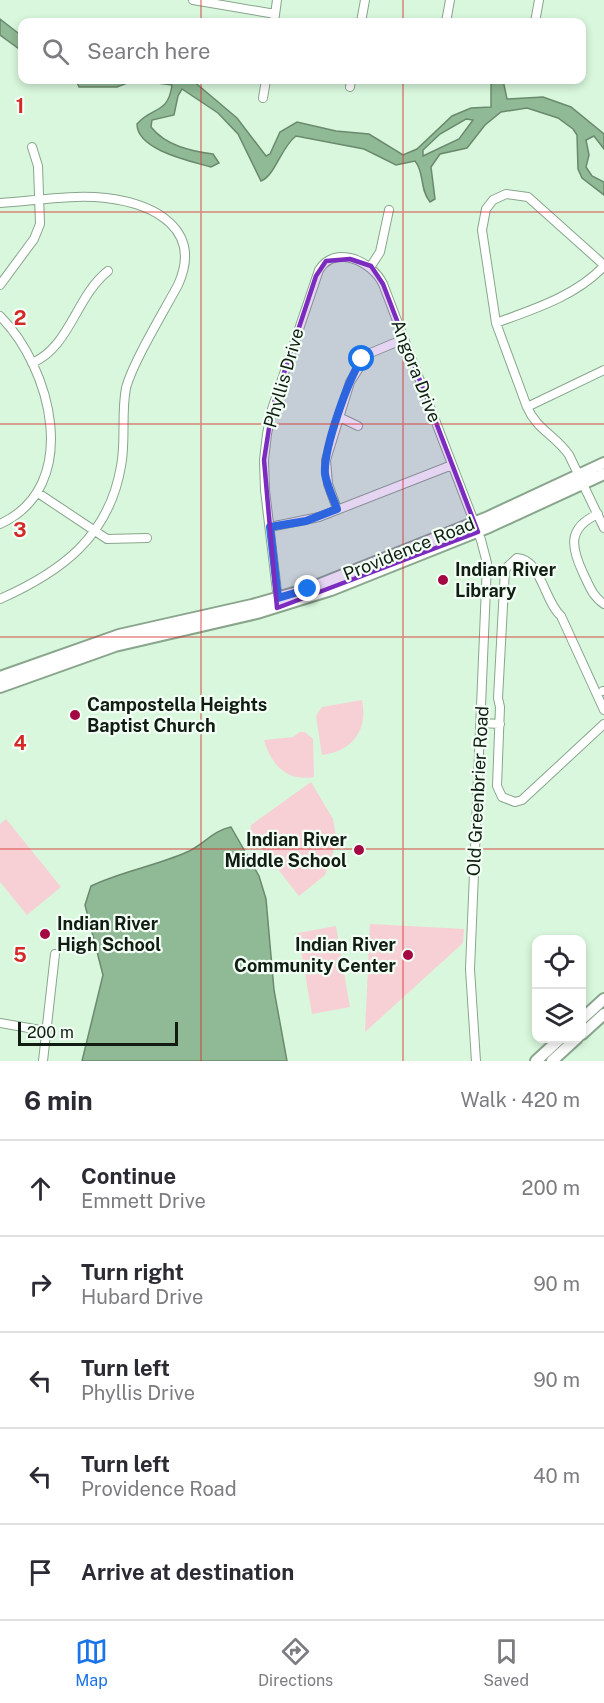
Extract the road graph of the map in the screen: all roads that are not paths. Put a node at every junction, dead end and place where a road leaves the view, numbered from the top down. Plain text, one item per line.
1 (193, 0) edge
2 (278, 0) edge
3 (365, 0) edge
4 (450, 0) edge
5 (539, 0) edge
6 (274, 18) edge
7 (362, 18) edge
8 (447, 18) edge
9 (536, 18) edge
10 (265, 84) edge
11 (263, 98) dead end
12 (32, 147) dead end
13 (40, 201) junction
14 (0, 203) edge
15 (389, 210) dead end
16 (371, 266) junction
17 (604, 266) edge
18 (108, 271) dead end
19 (0, 285) edge
20 (0, 316) edge
21 (496, 323) junction
22 (404, 339) junction
23 (32, 363) junction
24 (604, 370) edge
25 (527, 407) junction
26 (339, 417) junction
27 (358, 426) dead end
28 (604, 463) edge
29 (452, 465) junction
30 (604, 474) edge
31 (581, 480) junction
32 (38, 493) junction
33 (337, 509) junction
34 (598, 514) junction
35 (0, 524) edge
36 (270, 527) junction
37 (476, 527) junction
38 (604, 528) edge
39 (94, 531) junction
40 (147, 538) dead end
41 (0, 599) edge
42 (278, 603) junction
43 (604, 604) edge
44 (0, 677) edge
45 (0, 687) edge
46 (604, 710) edge
47 (481, 723) junction
48 (500, 724) junction
49 (604, 724) edge
50 (55, 954) dead end
51 (604, 999) edge
52 (604, 1014) edge
53 (586, 1015) edge
54 (0, 1023) edge
55 (586, 1030) edge
56 (46, 1031) junction
57 (556, 1043) edge
58 (572, 1043) edge
59 (43, 1061) edge
60 (476, 1061) edge
61 (536, 1061) edge
62 (552, 1061) edge

1 - 6 street
2 - 6 street
3 - 7 street
4 - 8 street
5 - 9 street
10 - 11 street
12 - 13 street
13 - 14 street
13 - 19 street
13 - 39 street
15 - 16 street
16 - 22 street, Angora Drive
16 - 36 street, Phyllis Drive
17 - 21 street
17 - 21 street
18 - 23 street
20 - 23 street
21 - 25 street
22 - 26 street
22 - 29 street, Angora Drive
23 - 32 street
24 - 25 street
25 - 31 street
26 - 27 street
26 - 33 street
28 - 31 main road, Providence Road
29 - 33 street
29 - 37 street, Angora Drive
30 - 31 main road, Providence Road
31 - 34 street
31 - 37 main road, Providence Road
32 - 35 street
32 - 39 street
33 - 36 street
34 - 38 street
34 - 43 street
36 - 42 street, Phyllis Drive
37 - 42 main road, Providence Road
37 - 47 street, Old Greenbrier Road
39 - 40 street
39 - 41 street
42 - 44 main road, Providence Road
42 - 45 main road, Providence Road
46 - 48 street
47 - 48 street
47 - 60 street, Old Greenbrier Road
48 - 49 street
50 - 56 street
51 - 53 main road
52 - 55 main road
54 - 56 street
56 - 59 street
57 - 61 main road
58 - 62 main road

